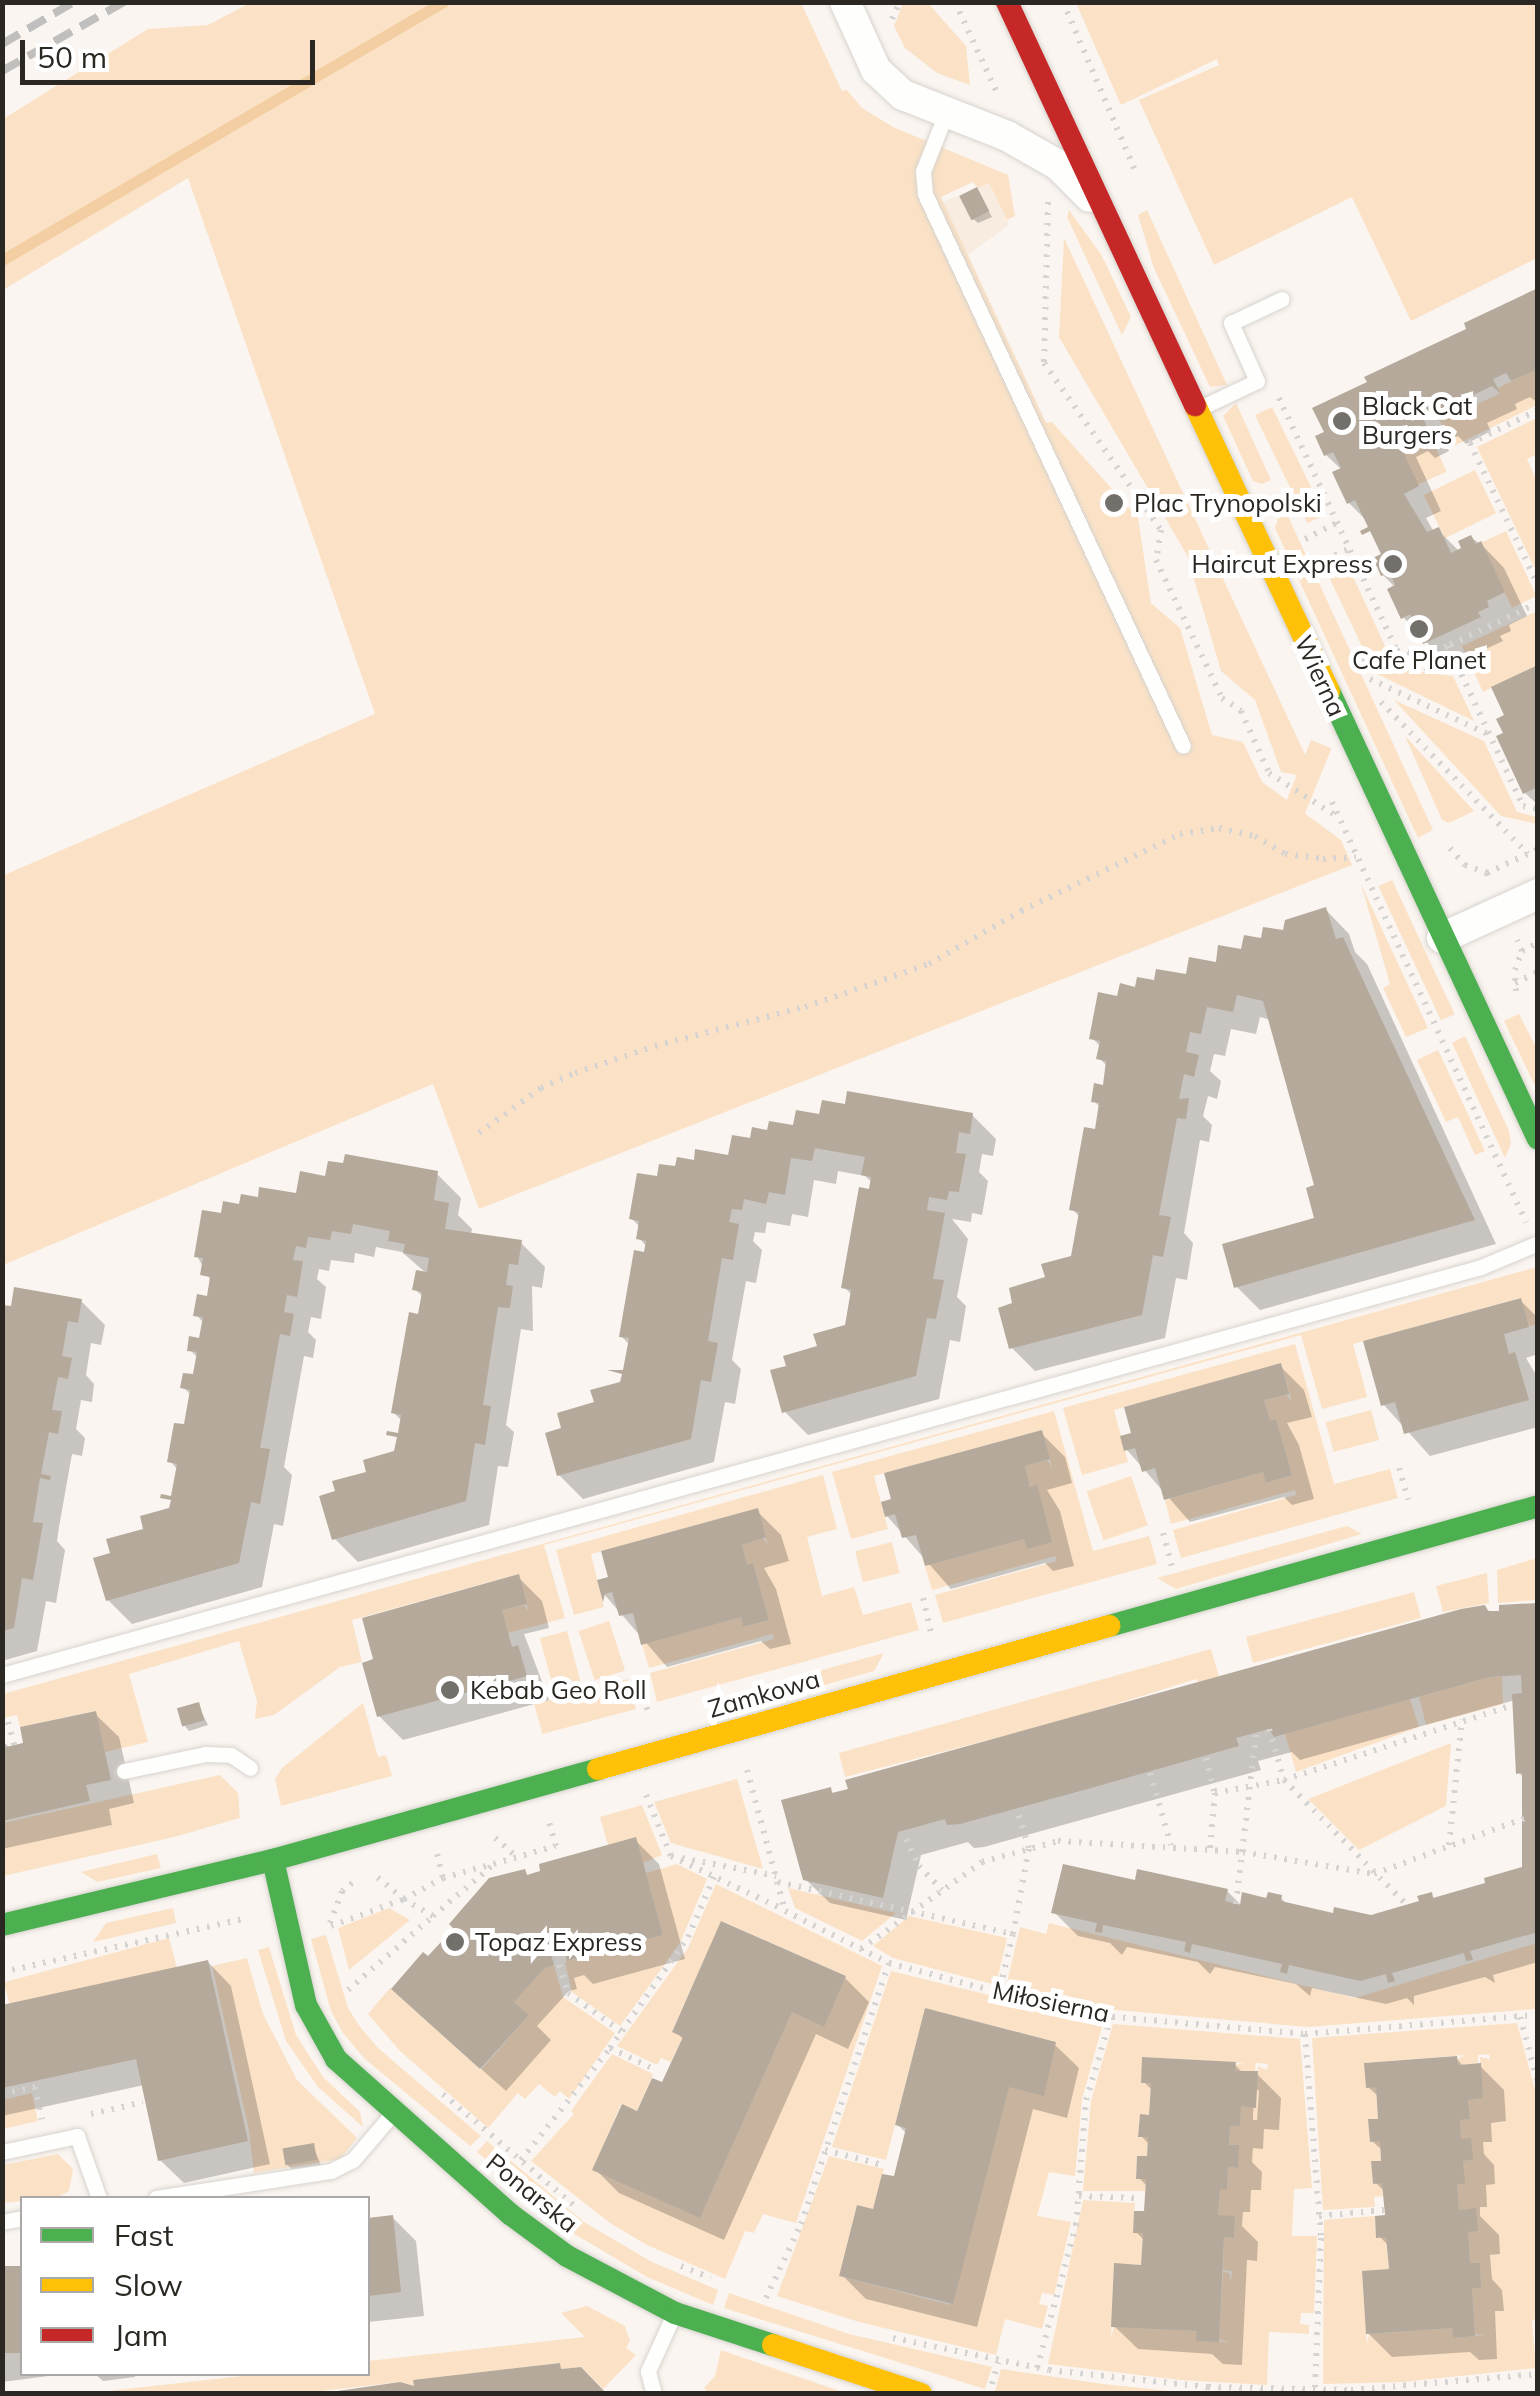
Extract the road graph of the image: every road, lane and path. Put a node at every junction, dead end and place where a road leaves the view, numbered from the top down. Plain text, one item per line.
1 (845, 2) edge
2 (1007, 2) edge
3 (1063, 2) edge
4 (946, 114) junction
5 (1138, 181) dead end
6 (1048, 202) dead end
7 (1104, 212) junction
8 (1282, 299) dead end
9 (1281, 401) dead end
10 (1196, 410) junction
11 (1538, 410) edge
12 (1297, 522) dead end
13 (1338, 522) junction
14 (1305, 539) junction
15 (1350, 548) junction
16 (1316, 564) junction
17 (1324, 580) dead end
18 (1538, 584) edge
19 (1538, 604) edge
20 (1354, 645) dead end
21 (1448, 646) junction
22 (1362, 661) junction
23 (1460, 671) junction
24 (1370, 679) junction
25 (1380, 701) junction
26 (1489, 735) junction
27 (1397, 736) dead end
28 (1183, 746) dead end
29 (1538, 809) edge
30 (1337, 816) dead end
31 (1446, 840) dead end
32 (1538, 850) edge
33 (1528, 854) junction
34 (1356, 857) dead end
35 (1487, 873) junction
36 (1538, 894) edge
37 (1503, 910) junction
38 (1442, 938) junction
39 (1538, 943) edge
40 (1522, 951) junction
41 (1538, 972) edge
42 (1515, 983) junction
43 (1519, 998) dead end
44 (479, 1132) dead end
45 (1538, 1140) edge
46 (1538, 1243) edge
47 (1399, 1468) dead end
48 (1408, 1503) dead end
49 (1538, 1506) edge
50 (1163, 1533) dead end
51 (1172, 1566) dead end
52 (923, 1598) dead end
53 (931, 1633) dead end
54 (2, 1676) edge
55 (638, 1677) dead end
56 (1512, 1705) dead end
57 (648, 1713) dead end
58 (1462, 1720) junction
59 (2, 1723) edge
60 (1269, 1729) dead end
61 (1256, 1733) dead end
62 (14, 1745) dead end
63 (1206, 1758) dead end
64 (764, 1764) dead end
65 (250, 1768) dead end
66 (746, 1768) junction
67 (124, 1770) dead end
68 (730, 1773) dead end
69 (1150, 1773) dead end
70 (1284, 1780) junction
71 (1250, 1786) junction
72 (662, 1791) dead end
73 (1216, 1793) junction
74 (646, 1795) junction
75 (630, 1800) dead end
76 (1018, 1809) dead end
77 (565, 1818) dead end
78 (1525, 1818) dead end
79 (549, 1822) junction
80 (531, 1828) dead end
81 (513, 1833) dead end
82 (494, 1838) junction
83 (906, 1839) dead end
84 (476, 1844) dead end
85 (1171, 1845) junction
86 (1450, 1845) junction
87 (1029, 1848) junction
88 (456, 1849) dead end
89 (1210, 1849) junction
90 (1243, 1852) junction
91 (437, 1854) junction
92 (671, 1856) junction
93 (516, 1857) junction
94 (420, 1859) dead end
95 (272, 1860) junction
96 (496, 1862) junction
97 (386, 1869) dead end
98 (1374, 1874) junction
99 (715, 1876) junction
100 (443, 1878) junction
101 (777, 1879) junction
102 (942, 1890) junction
103 (1236, 1904) dead end
104 (1407, 1905) dead end
105 (786, 1910) junction
106 (910, 1912) junction
107 (433, 1916) junction
108 (2, 1925) edge
109 (332, 1929) dead end
110 (1013, 1934) junction
111 (862, 1948) junction
112 (889, 1963) junction
113 (559, 1965) dead end
114 (344, 1981) dead end
115 (348, 1990) junction
116 (999, 1992) junction
117 (355, 2007) dead end
118 (1538, 2015) edge
119 (1110, 2016) junction
120 (1520, 2017) junction
121 (622, 2032) junction
122 (1305, 2034) junction
123 (610, 2048) junction
124 (654, 2069) dead end
125 (1538, 2083) edge
126 (433, 2086) dead end
127 (2, 2094) edge
128 (392, 2113) junction
129 (44, 2125) dead end
130 (826, 2150) junction
131 (2, 2152) edge
132 (522, 2160) junction
133 (884, 2165) dead end
134 (98, 2196) edge
135 (169, 2196) edge
136 (1078, 2196) junction
137 (1138, 2198) dead end
138 (1384, 2210) dead end
139 (1319, 2216) junction
140 (588, 2217) dead end
141 (679, 2265) dead end
142 (726, 2283) dead end
143 (752, 2293) dead end
144 (766, 2298) junction
145 (784, 2304) dead end
146 (675, 2313) junction
147 (875, 2334) dead end
148 (998, 2362) junction
149 (1037, 2368) junction
150 (1538, 2374) edge
151 (1315, 2390) junction
152 (1271, 2392) edge
153 (654, 2394) edge
154 (920, 2394) edge
155 (989, 2394) edge

1 - 4 street, Wierna
2 - 7 street, Wierna
3 - 5 path
4 - 7 street, Wierna
4 - 28 lane
6 - 30 path
7 - 10 street, Wierna
8 - 10 lane
9 - 13 path
10 - 38 street, Wierna
11 - 18 path
12 - 14 path
13 - 14 path
13 - 15 path
14 - 16 path
15 - 16 path
15 - 21 path
16 - 17 path
19 - 21 path
20 - 22 path
21 - 23 path
22 - 23 path
22 - 24 path
23 - 26 path
24 - 25 path
24 - 26 path
25 - 27 path
25 - 33 path
26 - 29 path
31 - 35 path
32 - 33 path
33 - 35 path
34 - 44 path
35 - 37 path
36 - 37 street
37 - 38 street
37 - 40 path
38 - 45 street, Wierna
39 - 40 path
40 - 42 path
41 - 42 path
42 - 43 path
46 - 54 lane
47 - 48 path
49 - 95 street, Zamkowa
50 - 51 path
52 - 53 path
55 - 57 path
56 - 58 path
58 - 70 path
58 - 86 path
59 - 62 path
60 - 70 path
61 - 71 path
63 - 73 path
64 - 66 path
65 - 67 lane
66 - 68 path
66 - 101 path
69 - 85 path
70 - 71 path
70 - 98 path
71 - 73 path
71 - 90 path
72 - 74 path
73 - 89 path
74 - 75 path
74 - 92 path
76 - 87 path
77 - 79 path
78 - 86 path
79 - 80 path
79 - 93 path
81 - 82 path
82 - 84 path
82 - 93 path
83 - 102 path
85 - 87 path
85 - 89 path
86 - 98 path
87 - 102 path
87 - 110 path
88 - 91 path
89 - 90 path
90 - 98 path
90 - 103 path
91 - 94 path
91 - 100 path
92 - 99 path, Miłosierna
92 - 101 path
93 - 96 path
95 - 108 street, Zamkowa
95 - 128 street, Ponarska
96 - 100 path
96 - 107 path
97 - 109 path
98 - 104 path
99 - 105 path, Miłosierna
99 - 121 path
100 - 107 path
101 - 105 path
101 - 106 path
102 - 106 path
105 - 111 path, Miłosierna
106 - 110 path
106 - 111 path
107 - 115 path
110 - 116 path
111 - 112 path, Miłosierna
112 - 116 path, Miłosierna
112 - 130 path
113 - 121 path
114 - 115 path
115 - 117 path
116 - 119 path, Miłosierna
118 - 120 path, Miłosierna
119 - 122 path, Miłosierna
119 - 136 path
120 - 122 path, Miłosierna
120 - 125 path
121 - 123 path
122 - 139 path
123 - 124 path
123 - 132 path
126 - 132 path
127 - 129 path
128 - 135 lane
128 - 146 street, Ponarska
130 - 133 path
130 - 144 path
131 - 134 lane
132 - 140 path
136 - 137 path
136 - 149 path
138 - 139 path
139 - 151 path
141 - 142 path
143 - 144 path
144 - 145 path
146 - 153 lane
146 - 154 street, Ponarska
147 - 148 path
148 - 149 path
148 - 155 path
149 - 152 path
150 - 151 path
151 - 152 path

